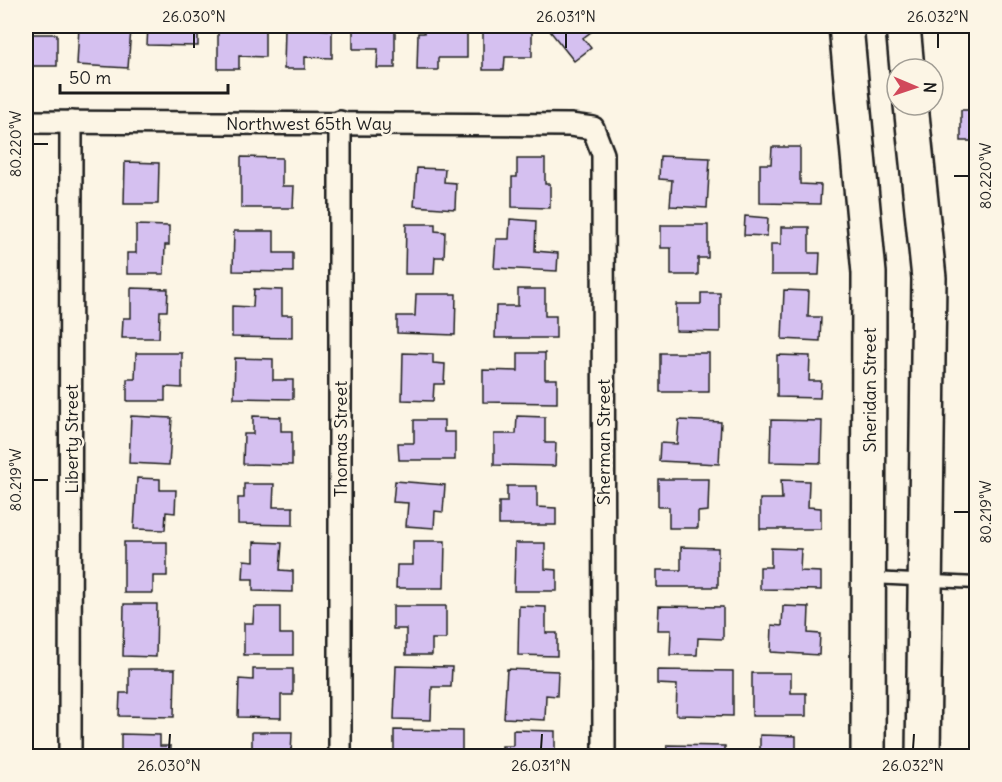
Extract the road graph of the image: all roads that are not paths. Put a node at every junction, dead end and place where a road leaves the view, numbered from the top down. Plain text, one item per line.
1 (846, 26) edge
2 (903, 26) edge
3 (906, 57) edge
4 (912, 117) edge
5 (26, 122) edge
6 (71, 122) junction
7 (340, 122) junction
8 (593, 129) joint
9 (868, 578) junction
10 (925, 580) junction
11 (976, 583) edge
12 (70, 756) edge
13 (340, 756) edge
14 (604, 756) edge
15 (868, 756) edge
16 (923, 756) edge

1 - 9 main road, Sheridan Street
2 - 3 main road
4 - 10 main road
5 - 6 street, Northwest 65th Way
6 - 7 street, Northwest 65th Way
6 - 12 street, Liberty Street
7 - 8 street, Northwest 65th Way
7 - 13 street, Thomas Street
8 - 14 street, Sherman Street
9 - 10 lane
9 - 15 main road, Sheridan Street
10 - 11 lane
10 - 16 main road

